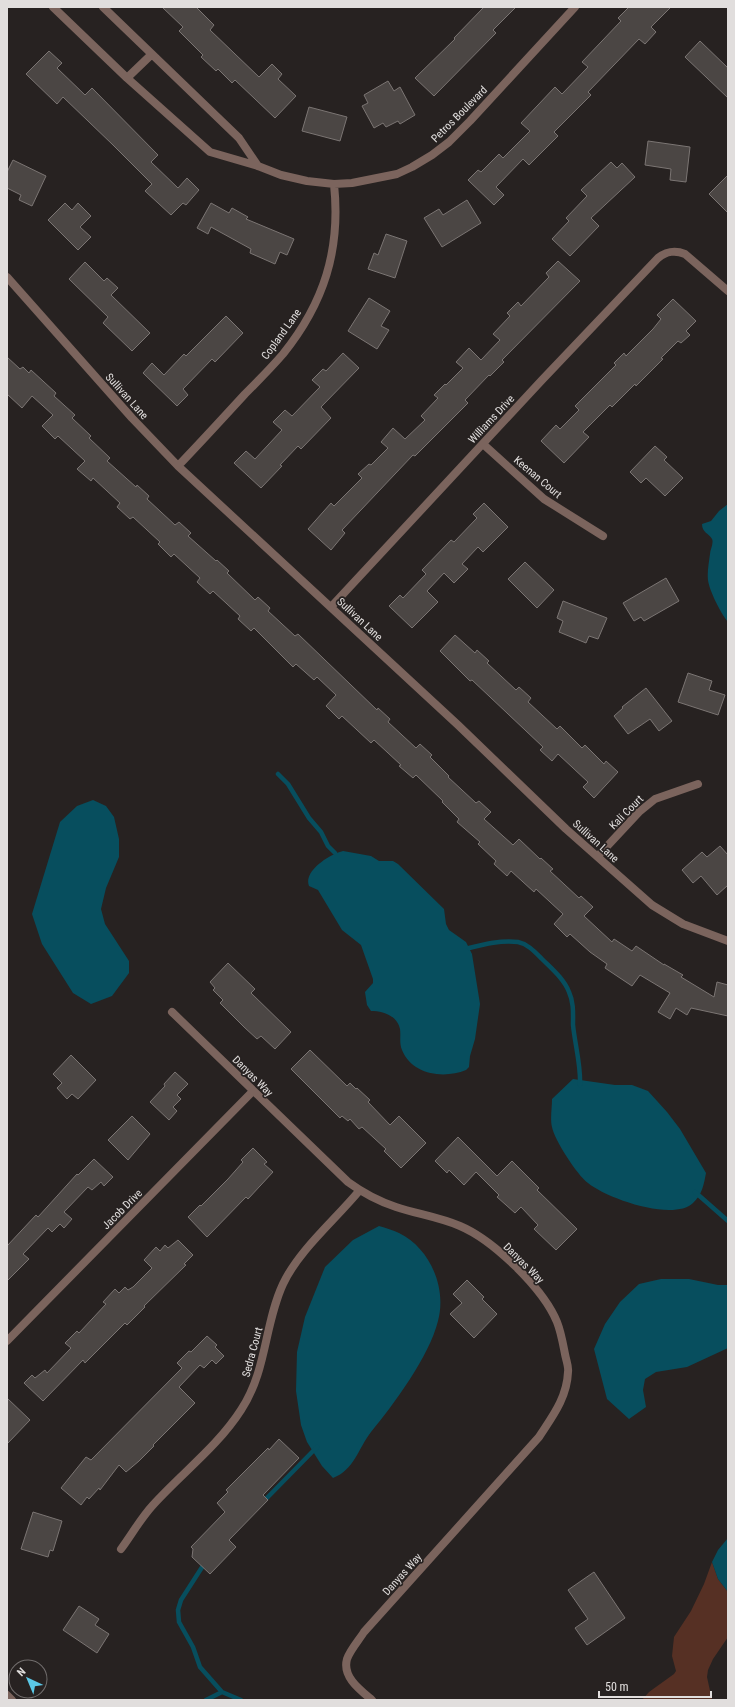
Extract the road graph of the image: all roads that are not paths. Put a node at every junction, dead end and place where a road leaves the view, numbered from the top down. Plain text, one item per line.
1 (53, 7) edge
2 (103, 7) edge
3 (575, 7) edge
4 (152, 54) junction
5 (127, 78) junction
6 (258, 166) junction
7 (334, 184) junction
8 (7, 277) edge
9 (728, 291) edge
10 (483, 444) junction
11 (178, 466) junction
12 (603, 536) dead end
13 (331, 607) junction
14 (698, 784) dead end
15 (598, 856) junction
16 (728, 941) edge
17 (172, 1012) dead end
18 (253, 1092) junction
19 (359, 1191) junction
20 (7, 1341) edge
21 (122, 1549) dead end
22 (7, 1695) edge
23 (12, 1700) edge
24 (372, 1700) edge

1 - 5 street, Petros Boulevard
2 - 4 street
3 - 7 street, Petros Boulevard
4 - 5 street
4 - 6 street
5 - 6 street, Petros Boulevard
6 - 7 street, Petros Boulevard
7 - 11 street, Copland Lane
8 - 11 street, Sullivan Lane
9 - 10 street, Williams Drive
10 - 12 street, Keenan Court
10 - 13 street, Williams Drive
11 - 13 street, Sullivan Lane
13 - 15 street, Sullivan Lane
14 - 15 street, Kali Court
15 - 16 street, Sullivan Lane
17 - 18 street, Danyas Way
18 - 19 street, Danyas Way
18 - 20 street, Jacob Drive
19 - 21 street, Sedra Court
19 - 24 street, Danyas Way
22 - 23 street

